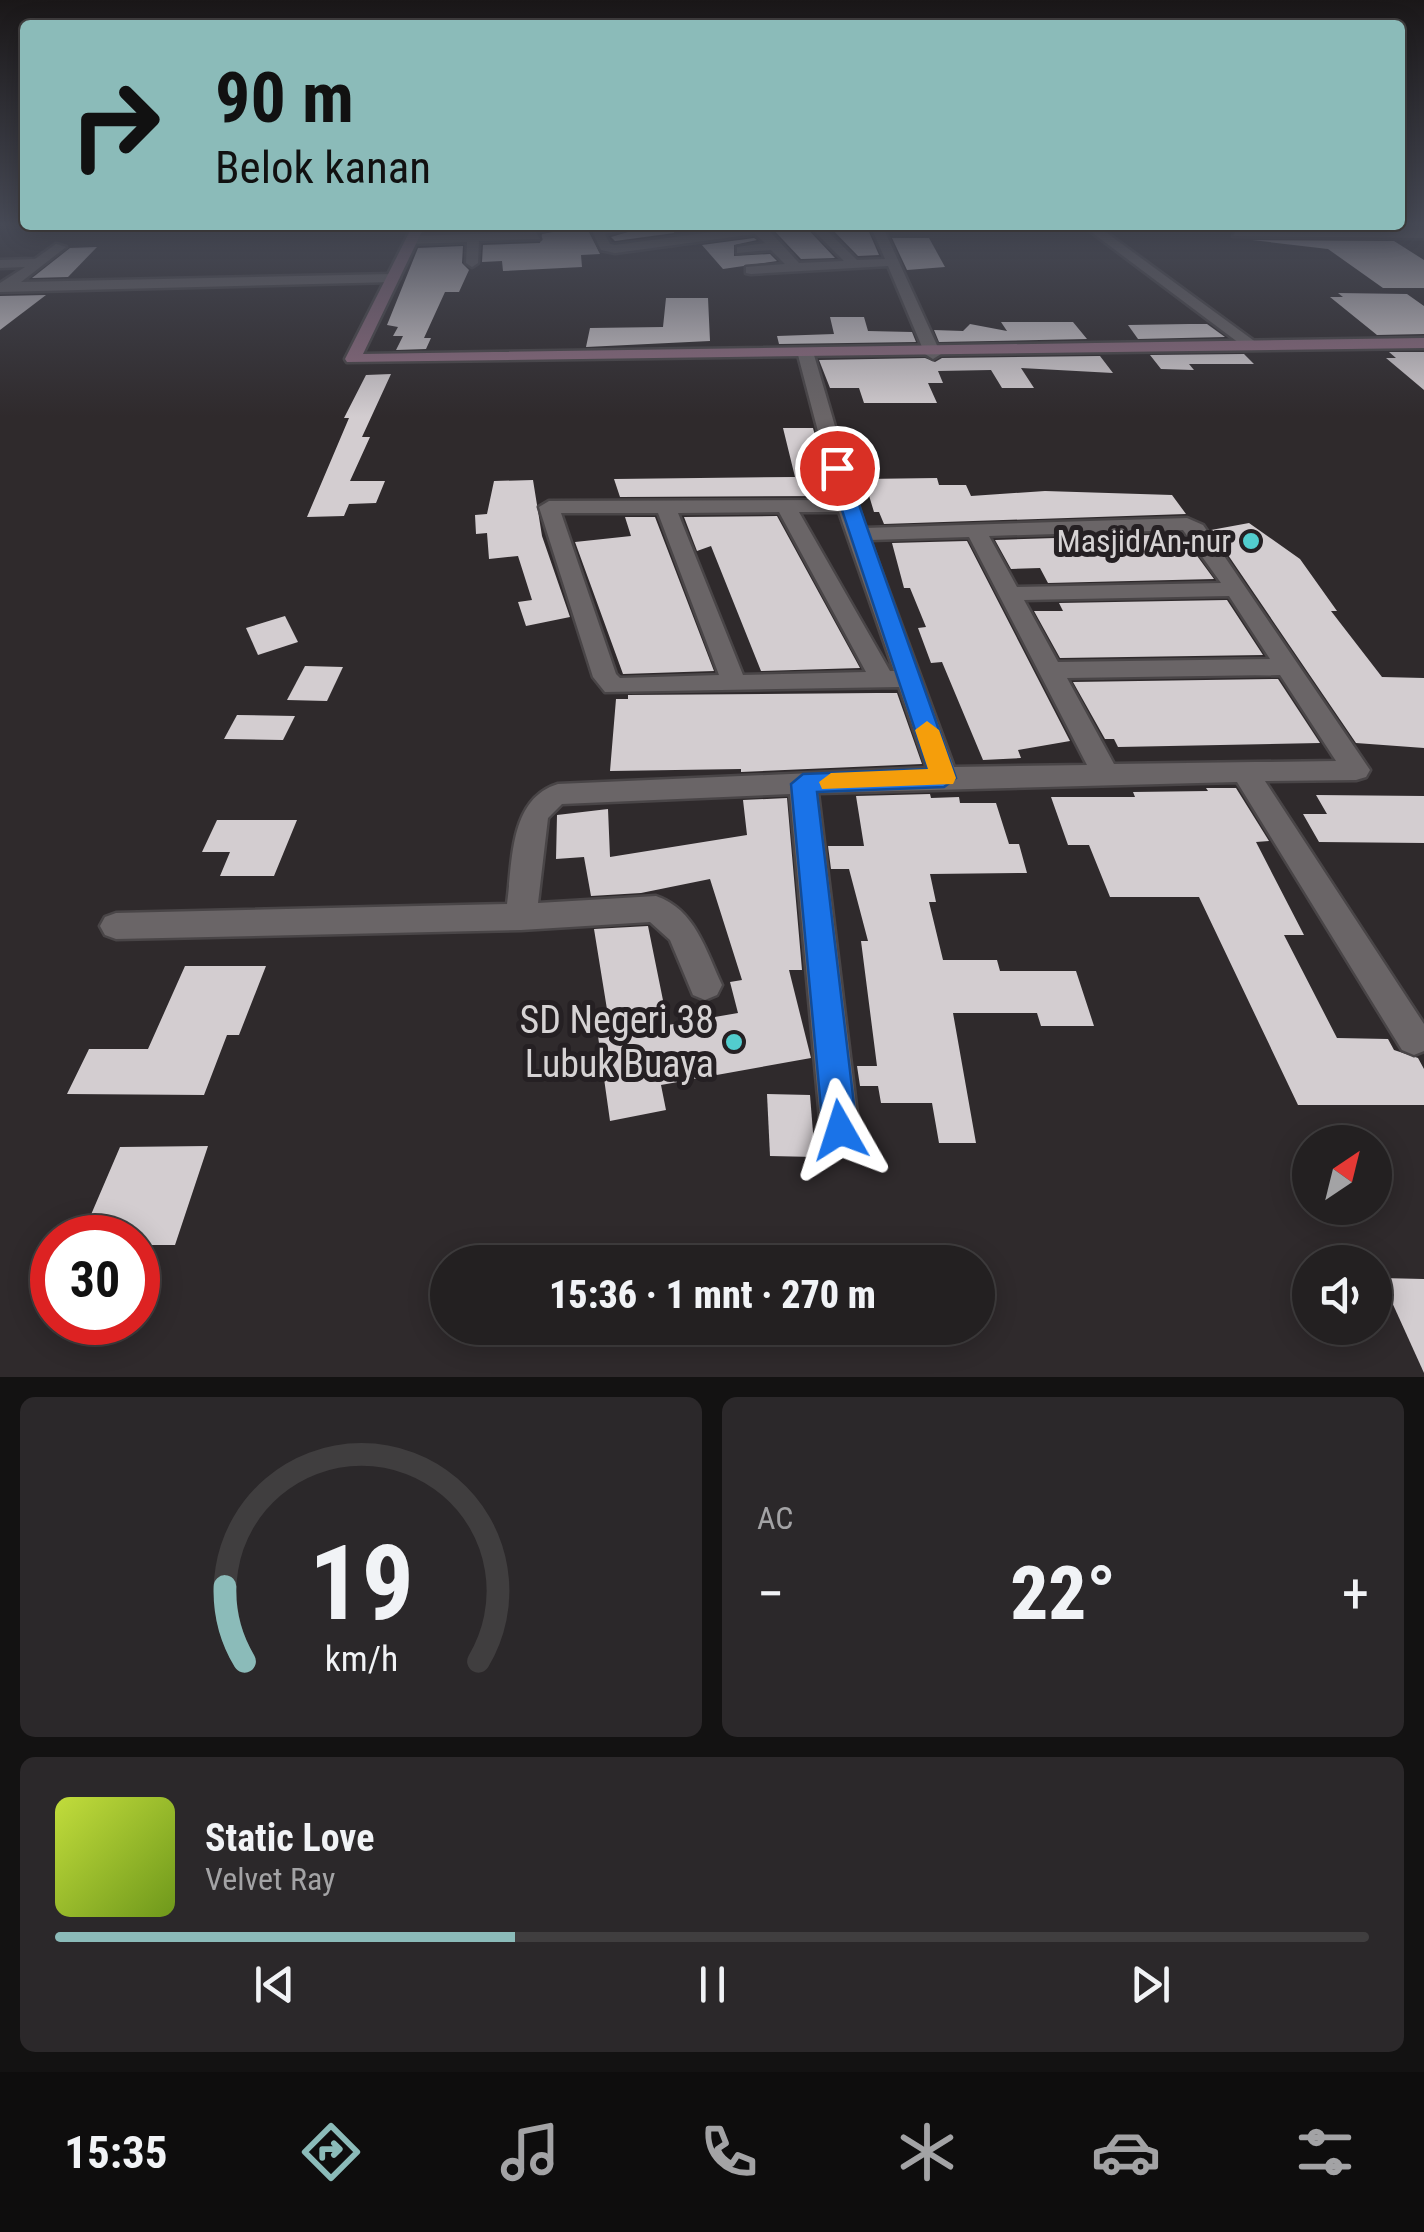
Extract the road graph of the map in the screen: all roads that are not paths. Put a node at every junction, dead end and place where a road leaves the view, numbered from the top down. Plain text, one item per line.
1 (388, 288) edge
2 (906, 288) edge
3 (1174, 288) edge
4 (1424, 343) edge
5 (1252, 346) junction
6 (934, 354) junction
7 (806, 355) junction
8 (786, 506) junction
9 (848, 506) junction
10 (666, 507) junction
11 (975, 529) junction
12 (859, 534) junction
13 (1237, 589) junction
14 (1011, 594) junction
15 (1291, 667) junction
16 (1051, 670) junction
17 (910, 678) junction
18 (882, 679) junction
19 (734, 683) junction
20 (1246, 774) junction
21 (944, 778) junction
22 (1108, 778) junction
23 (803, 784) junction
24 (522, 917) junction
25 (116, 926) dead end
26 (705, 984) dead end
27 (1414, 1039) dead end
28 (840, 1130) dead end

1 - 7 street
2 - 6 street
3 - 5 street
4 - 5 street
5 - 6 street
6 - 7 street
7 - 9 street
8 - 9 street
8 - 10 street
8 - 18 street
9 - 12 street
10 - 19 street
10 - 19 street
11 - 12 street
11 - 13 street
11 - 14 street
12 - 17 street
13 - 14 street
13 - 15 street
14 - 16 street
15 - 16 street
15 - 20 street
16 - 22 street
17 - 18 street
17 - 21 street
18 - 19 street
20 - 22 street
20 - 27 street
21 - 22 street
21 - 23 street
23 - 24 street
23 - 28 street
24 - 25 street
24 - 26 street

